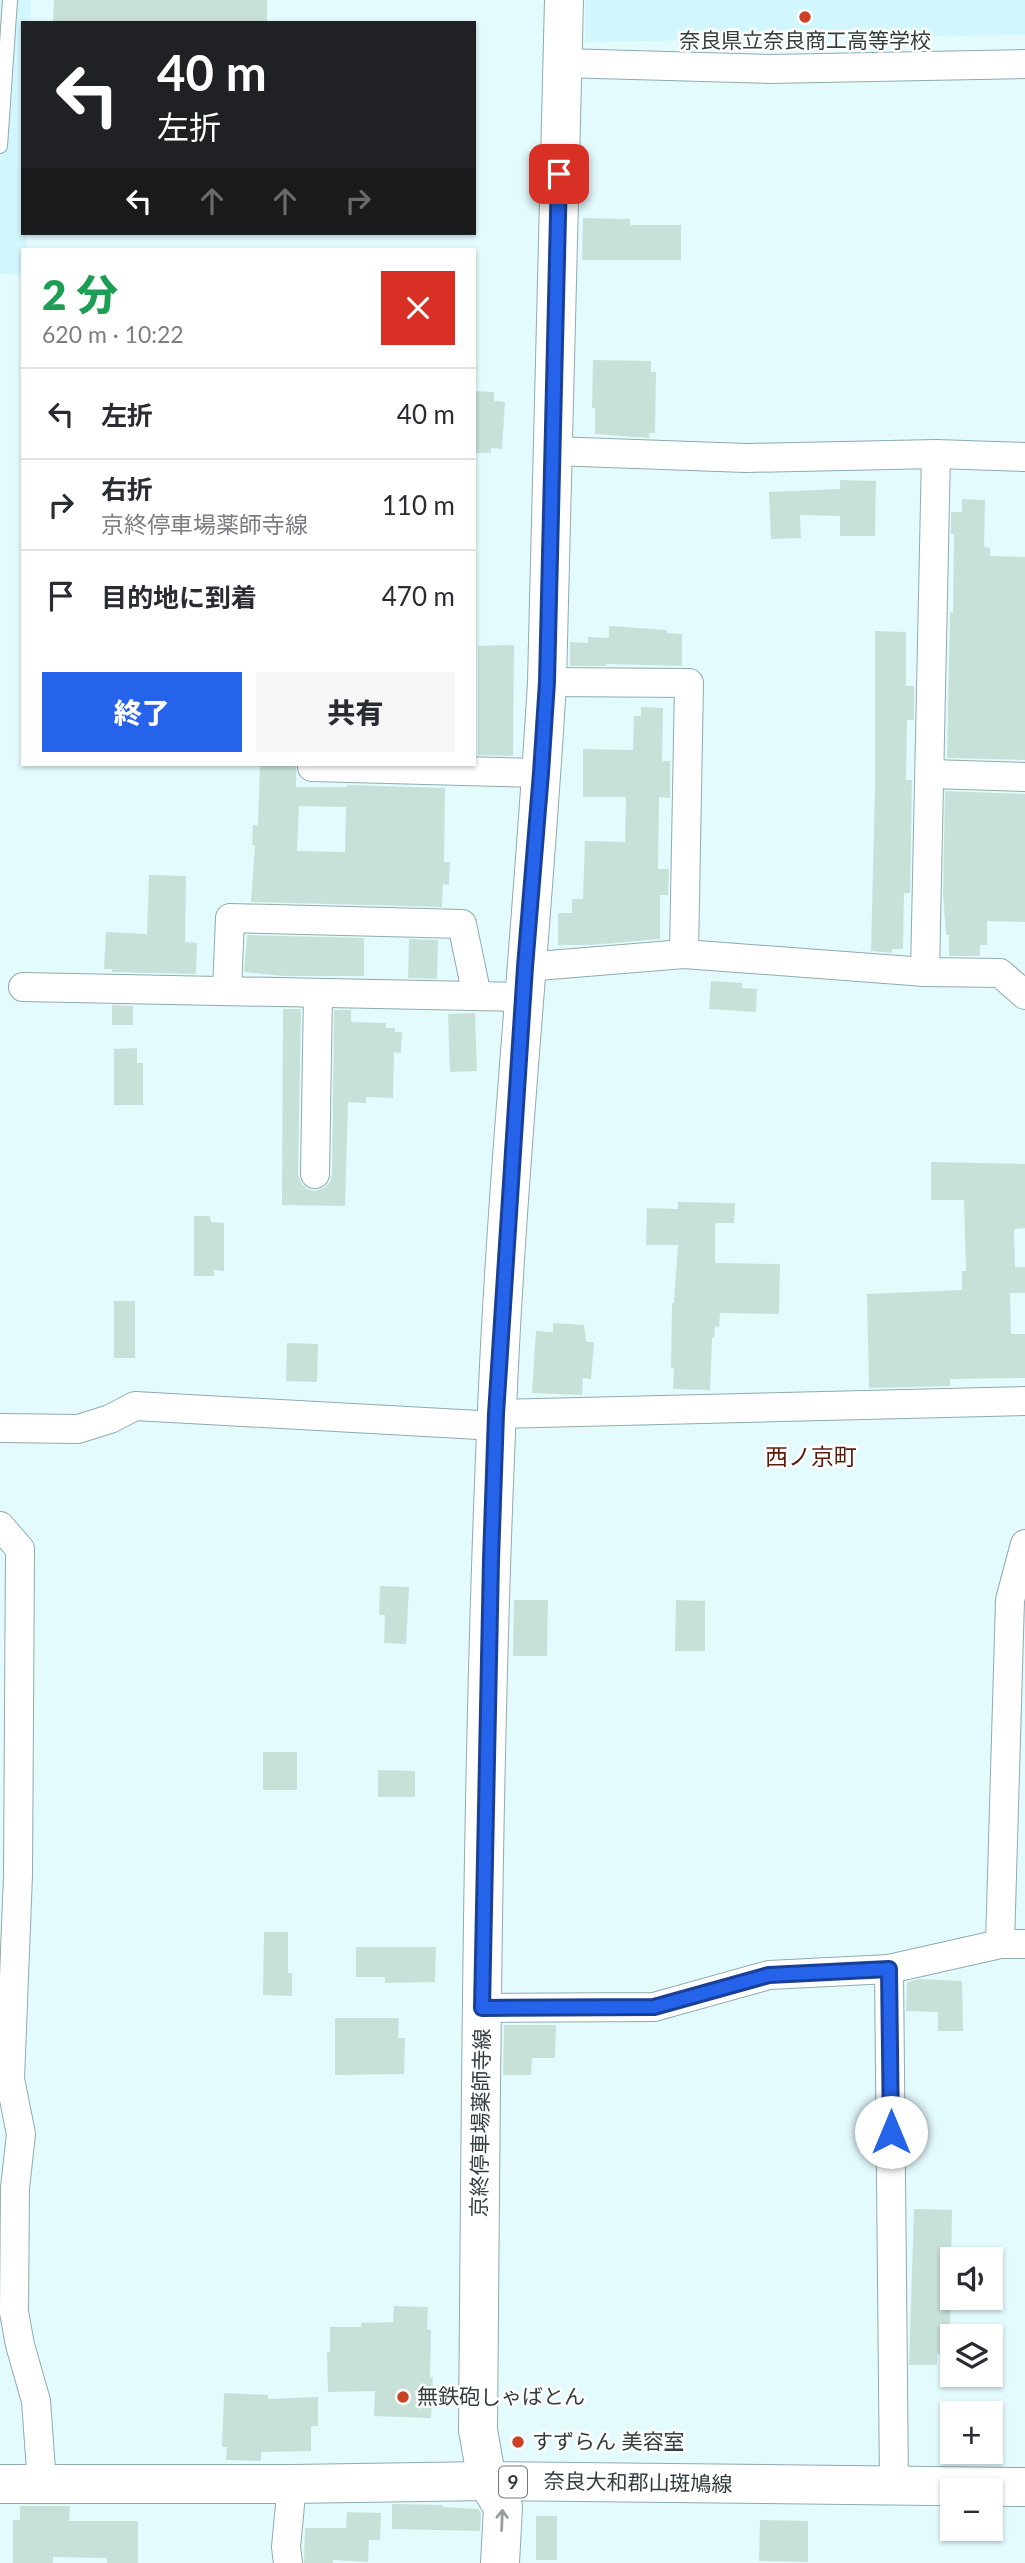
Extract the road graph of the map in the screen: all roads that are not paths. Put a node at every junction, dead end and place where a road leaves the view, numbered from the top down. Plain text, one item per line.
1 (10, 0) edge
2 (564, 0) edge
3 (562, 63) junction
4 (1025, 64) edge
5 (0, 146) edge
6 (553, 451) junction
7 (936, 454) junction
8 (1025, 457) edge
9 (547, 682) junction
10 (312, 767) dead end
11 (541, 773) junction
12 (931, 774) junction
13 (1025, 777) edge
14 (684, 954) junction
15 (925, 972) junction
16 (524, 982) junction
17 (23, 987) dead end
18 (227, 991) junction
19 (318, 993) junction
20 (1025, 995) edge
21 (477, 996) junction
22 (315, 1174) dead end
23 (1025, 1401) edge
24 (496, 1420) junction
25 (0, 1428) edge
26 (0, 1526) edge
27 (1025, 1544) edge
28 (1012, 1944) edge
29 (889, 1969) junction
30 (482, 2008) junction
31 (7, 2312) edge
32 (487, 2481) junction
33 (0, 2484) edge
34 (42, 2484) junction
35 (292, 2484) junction
36 (894, 2486) junction
37 (1025, 2487) edge
38 (288, 2563) edge
39 (500, 2563) edge

1 - 5 lane
2 - 3 main road, 京終停車場薬師寺線
3 - 4 street
3 - 6 main road, 京終停車場薬師寺線
6 - 7 street
6 - 9 main road, 京終停車場薬師寺線
7 - 8 street
7 - 12 street
9 - 11 main road, 京終停車場薬師寺線
9 - 14 street
10 - 11 street
11 - 16 main road, 京終停車場薬師寺線
12 - 13 street
12 - 15 street
14 - 15 street
14 - 16 street
15 - 20 street
16 - 21 street
16 - 24 main road, 京終停車場薬師寺線
17 - 18 street
18 - 19 street
18 - 21 street
19 - 21 street
19 - 22 street
23 - 24 street
24 - 25 street
24 - 30 main road, 京終停車場薬師寺線
26 - 31 street
27 - 28 street
28 - 29 street
29 - 30 street
29 - 36 street
30 - 32 main road, 京終停車場薬師寺線
31 - 34 street
32 - 35 main road, 奈良大和郡山斑鳩線 / 9
32 - 36 main road, 奈良大和郡山斑鳩線 / 9
39 -> 32 main road, 京終停車場薬師寺線
33 - 34 main road, 奈良大和郡山斑鳩線 / 9
34 - 35 main road, 奈良大和郡山斑鳩線 / 9
35 - 38 street
36 - 37 main road, 奈良大和郡山斑鳩線 / 9

